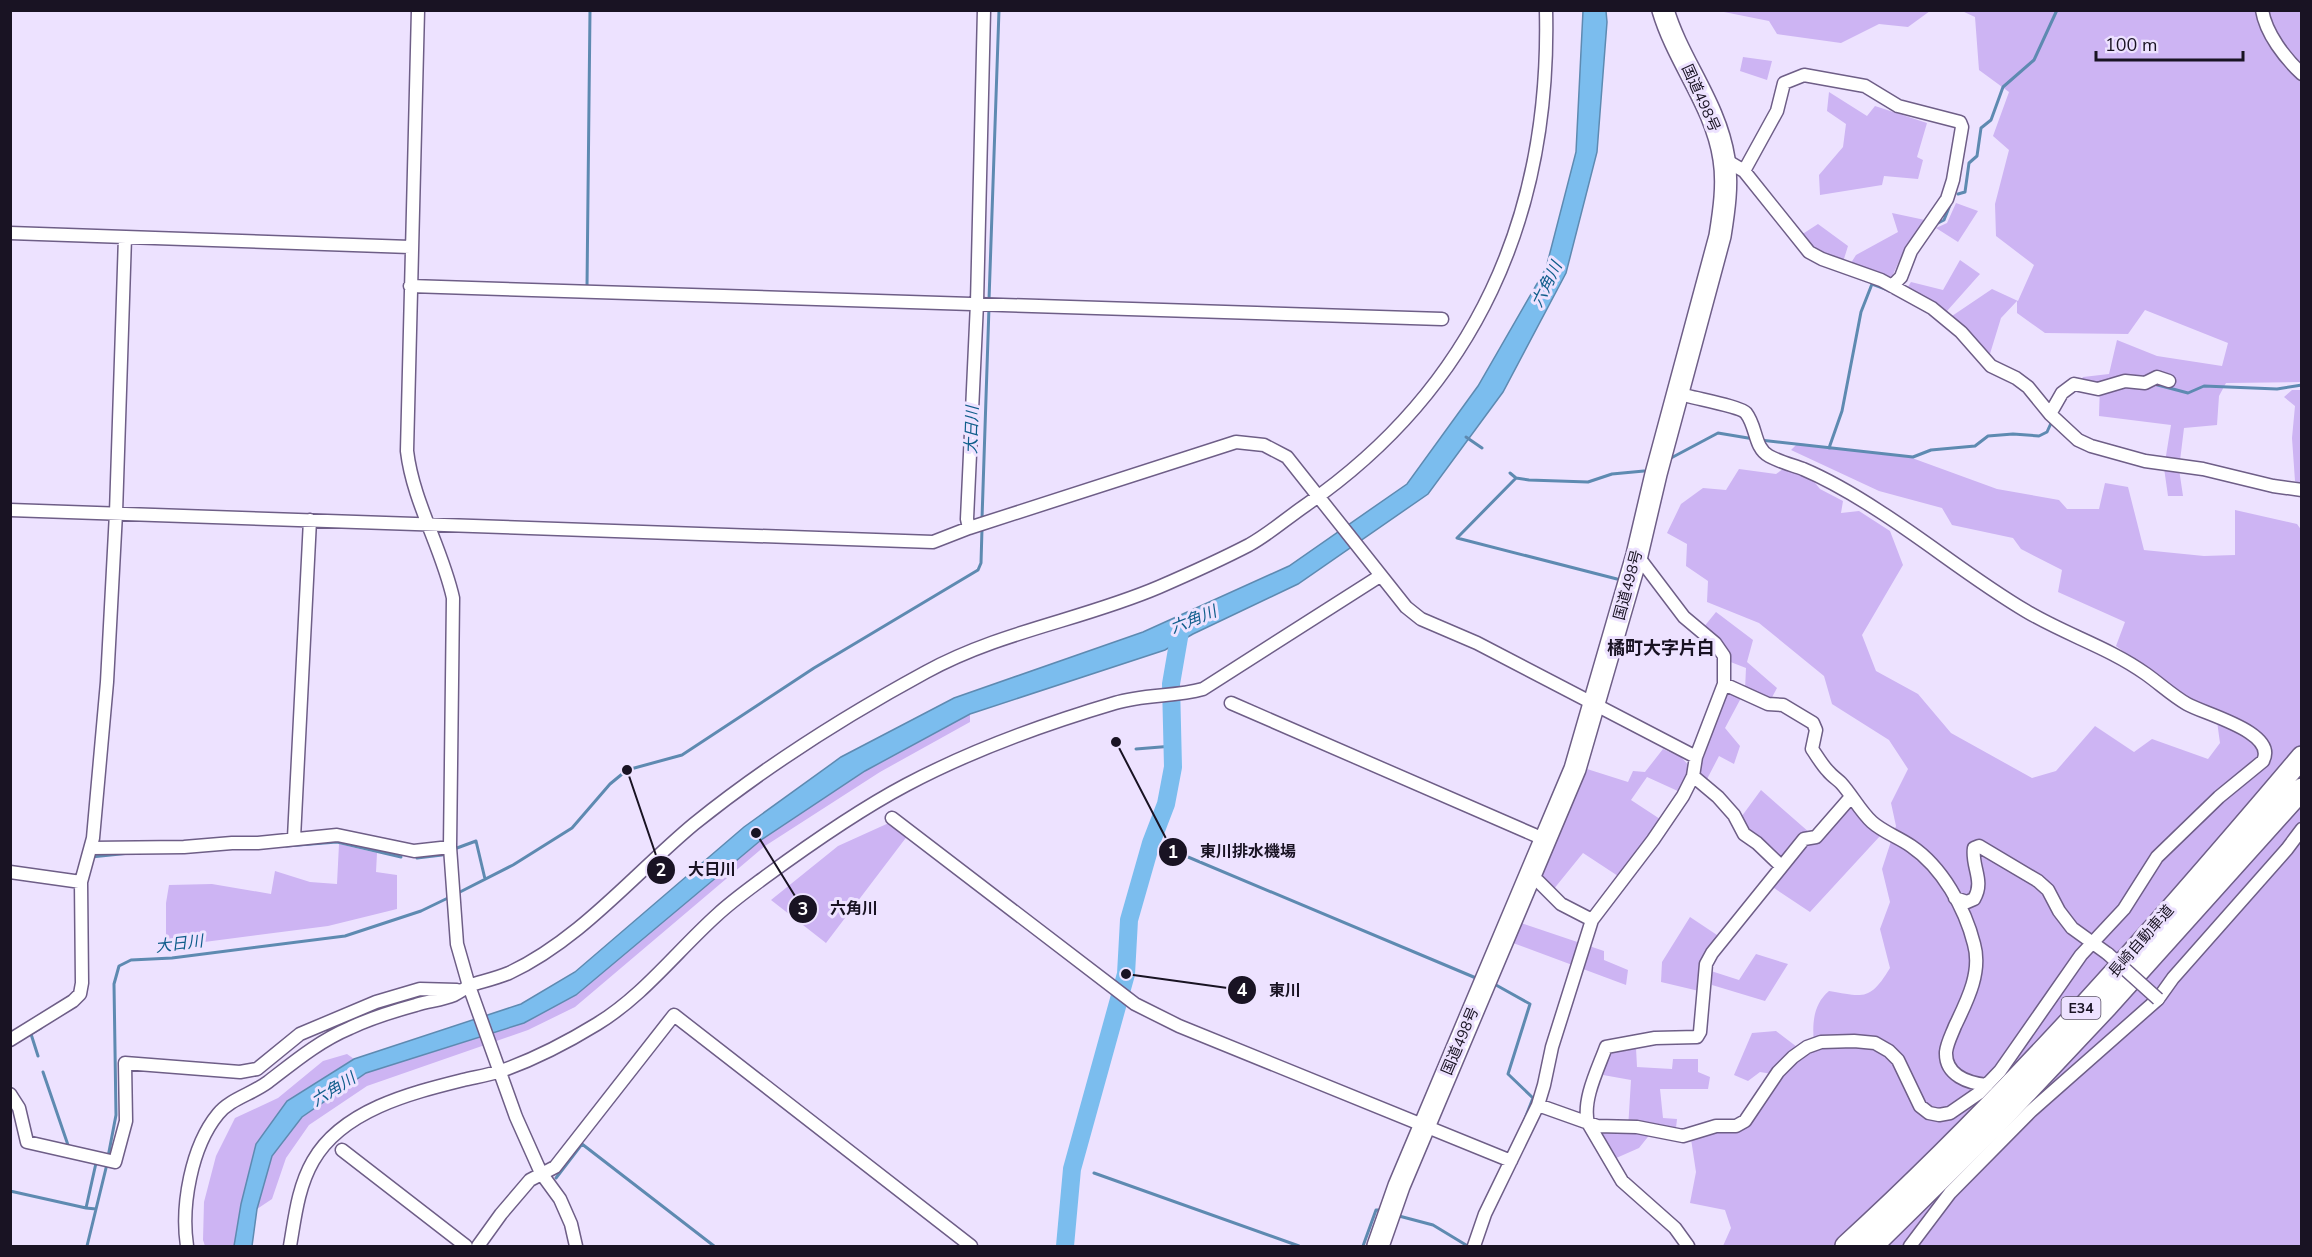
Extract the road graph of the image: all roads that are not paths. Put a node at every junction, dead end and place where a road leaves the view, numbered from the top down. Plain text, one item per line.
1 (418, 10) edge
2 (984, 10) edge
3 (1546, 10) edge
4 (1663, 10) edge
5 (2262, 10) edge
6 (2301, 74) edge
7 (1724, 159) junction
8 (1744, 171) junction
9 (10, 233) edge
10 (125, 237) junction
11 (410, 247) junction
12 (410, 286) junction
13 (1892, 286) junction
14 (977, 303) junction
15 (1442, 319) dead end
16 (2169, 381) dead end
17 (1677, 393) junction
18 (2054, 417) junction
19 (2301, 490) edge
20 (1320, 498) junction
21 (10, 510) edge
22 (116, 513) junction
23 (310, 520) junction
24 (429, 524) junction
25 (969, 528) junction
26 (1637, 555) junction
27 (1378, 573) junction
28 (1724, 684) junction
29 (1231, 703) dead end
30 (1595, 705) junction
31 (1695, 757) junction
32 (2301, 758) edge
33 (1693, 776) junction
34 (2301, 789) edge
35 (1850, 798) junction
36 (892, 818) dead end
37 (2301, 829) edge
38 (294, 838) junction
39 (1546, 840) junction
40 (450, 847) junction
41 (91, 848) junction
42 (1781, 866) junction
43 (10, 872) edge
44 (1530, 877) junction
45 (81, 882) junction
46 (1955, 898) junction
47 (1592, 920) junction
48 (2093, 942) junction
49 (467, 989) junction
50 (2158, 999) junction
51 (10, 1040) edge
52 (498, 1069) junction
53 (1987, 1085) junction
54 (10, 1094) edge
55 (1538, 1105) junction
56 (1588, 1124) junction
57 (1424, 1125) junction
58 (342, 1150) dead end
59 (1511, 1161) junction
60 (542, 1173) junction
61 (187, 1246) edge
62 (290, 1246) edge
63 (466, 1246) edge
64 (478, 1246) edge
65 (576, 1246) edge
66 (971, 1246) edge
67 (1378, 1246) edge
68 (1473, 1246) edge
69 (1688, 1246) edge
70 (1846, 1246) edge
71 (1872, 1246) edge
72 (1910, 1246) edge

1 - 11 street
2 - 14 street
3 - 20 street
4 - 7 highway, 国道498号
5 - 6 street
7 - 8 street
7 - 17 highway, 国道498号
8 - 13 street
8 - 13 street
9 - 10 street
10 - 11 street
10 - 22 street
11 - 12 street
12 - 14 street
12 - 24 street
13 - 18 street
14 - 15 street
14 - 25 street
16 - 18 street
17 - 26 highway, 国道498号
17 - 48 street
18 - 19 street
20 - 25 street
20 - 27 street
20 - 49 street
21 - 22 street
22 - 23 street
22 - 41 street
23 - 24 street
23 - 38 street
24 - 25 street
24 - 40 street
26 - 28 street
26 - 30 highway, 国道498号
27 - 30 street
27 - 52 street
28 - 31 street
28 - 35 street
29 - 39 street
30 - 31 street
30 - 39 highway, 国道498号
31 - 33 street
32 - 70 highway, 長崎自動車道 / E34
33 - 42 street
33 - 47 street
34 - 71 highway, 長崎自動車道 / E34
35 - 42 street
35 - 46 street
36 - 57 street
37 - 50 street
38 - 40 street
38 - 41 street
39 - 44 highway, 国道498号
40 - 49 street
41 - 45 street
42 - 56 street
43 - 45 street
44 - 47 street
44 - 57 highway, 国道498号
45 - 51 street
46 - 48 street
46 - 53 street
47 - 55 street
48 - 50 street, bridge
48 - 53 street
49 - 52 street
49 - 54 street
49 - 61 street
50 - 72 street
52 - 60 street
52 - 62 street
53 - 56 street
55 - 56 street
55 - 59 street
56 - 69 street
57 - 59 street
57 - 67 highway, 国道498号
58 - 63 street
59 - 68 street
60 - 64 street
60 - 65 street
60 - 66 street

